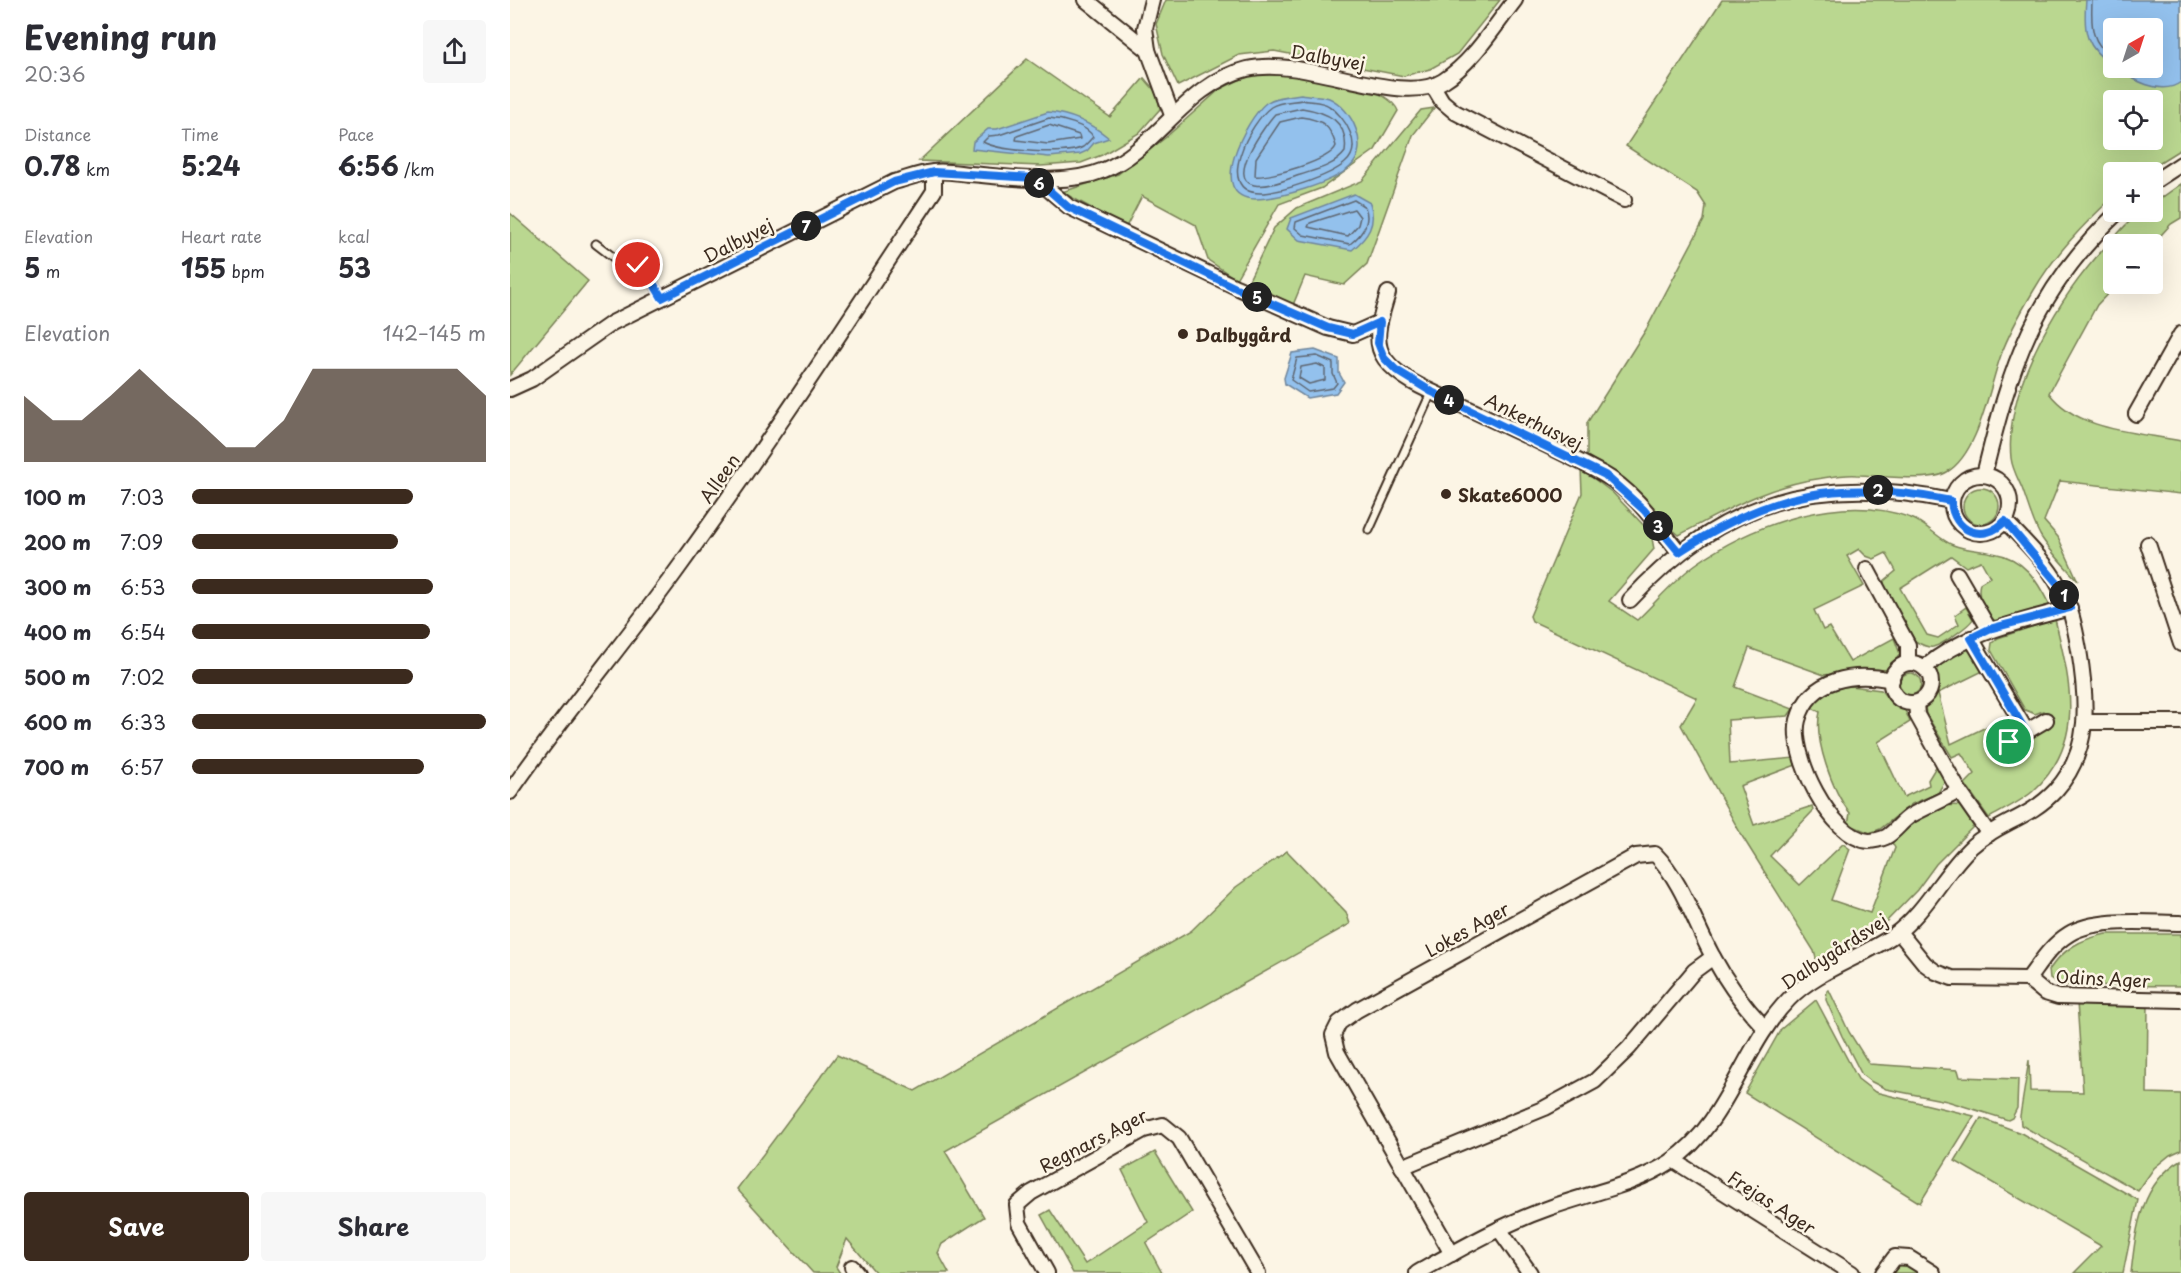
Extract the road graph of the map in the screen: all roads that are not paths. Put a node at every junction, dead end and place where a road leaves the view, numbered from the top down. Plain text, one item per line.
1 (1086, 0) edge
2 (1152, 0) edge
3 (1515, 0) edge
4 (1148, 50) junction
5 (1433, 86) junction
6 (1172, 115) junction
7 (2181, 164) edge
8 (934, 172) junction
9 (2163, 176) edge
10 (1035, 178) junction
11 (1624, 200) dead end
12 (2108, 222) edge
13 (596, 244) dead end
14 (1388, 293) dead end
15 (662, 298) junction
16 (1380, 322) junction
17 (2181, 334) edge
18 (510, 389) edge
19 (1432, 392) junction
20 (2136, 414) dead end
21 (1984, 475) junction
22 (1951, 501) junction
23 (2005, 521) junction
24 (1369, 530) dead end
25 (2148, 544) dead end
26 (1679, 552) junction
27 (1868, 569) dead end
28 (1957, 574) dead end
29 (1630, 600) dead end
30 (2070, 608) junction
31 (1989, 629) junction
32 (1971, 638) junction
33 (2181, 643) edge
34 (1908, 663) junction
35 (1924, 668) junction
36 (1892, 680) junction
37 (1916, 703) junction
38 (2046, 720) dead end
39 (2086, 722) junction
40 (2181, 722) edge
41 (2026, 732) junction
42 (2009, 742) dead end
43 (1959, 791) junction
44 (510, 792) edge
45 (1989, 834) junction
46 (2181, 923) edge
47 (1899, 932) junction
48 (1713, 957) junction
49 (2028, 979) junction
50 (2181, 1000) edge
51 (1764, 1027) junction
52 (1673, 1160) junction
53 (1402, 1167) junction
54 (1499, 1228) junction
55 (1452, 1254) junction
56 (1047, 1273) edge
57 (1258, 1273) edge
58 (1417, 1273) edge
59 (1530, 1273) edge
60 (1852, 1273) edge
61 (1883, 1273) edge
62 (1933, 1273) edge

1 - 4 street
2 - 4 street
3 - 5 street
4 - 6 street
5 - 6 street, Dalbyvej
5 - 11 street
6 - 10 street, Dalbyvej
7 - 9 street
8 - 10 street, Dalbyvej
8 - 15 street, Dalbyvej
8 - 44 street, Alleen
10 - 16 street
12 - 21 street
13 - 15 lane
14 - 16 street, Ankerhusvej
15 - 18 street, Dalbyvej
16 - 19 street, Ankerhusvej
17 - 20 street
19 - 24 lane
19 - 26 street, Ankerhusvej
21 - 22 street
21 - 23 street
22 - 23 street
22 - 26 street
23 - 30 street, Dalbygårdsvej
25 - 33 street
26 - 29 street
27 - 34 street
28 - 31 street
30 - 31 street
30 - 39 street, Dalbygårdsvej
31 - 32 street
32 - 35 street
32 - 41 street
34 - 35 street
34 - 36 street
35 - 37 street
36 - 37 street
36 - 43 street
37 - 43 street
38 - 41 street
39 - 40 street
39 - 45 street, Dalbygårdsvej
41 - 42 street
43 - 45 street
45 - 47 street, Dalbygårdsvej
46 - 49 street, Odins Ager
47 - 49 street
47 - 51 street, Dalbygårdsvej
48 - 51 street, Lokes Ager
48 - 53 street
48 - 53 street, Lokes Ager
49 - 50 street, Odins Ager
51 - 52 street, Dalbygårdsvej
52 - 54 street, Dalbygårdsvej
52 - 60 street, Frejas Ager
53 - 55 street, Lokes Ager
54 - 55 street, Dalbygårdsvej
54 - 59 street
55 - 58 street, Dalbygårdsvej
56 - 57 street, Regnars Ager
61 - 62 street

